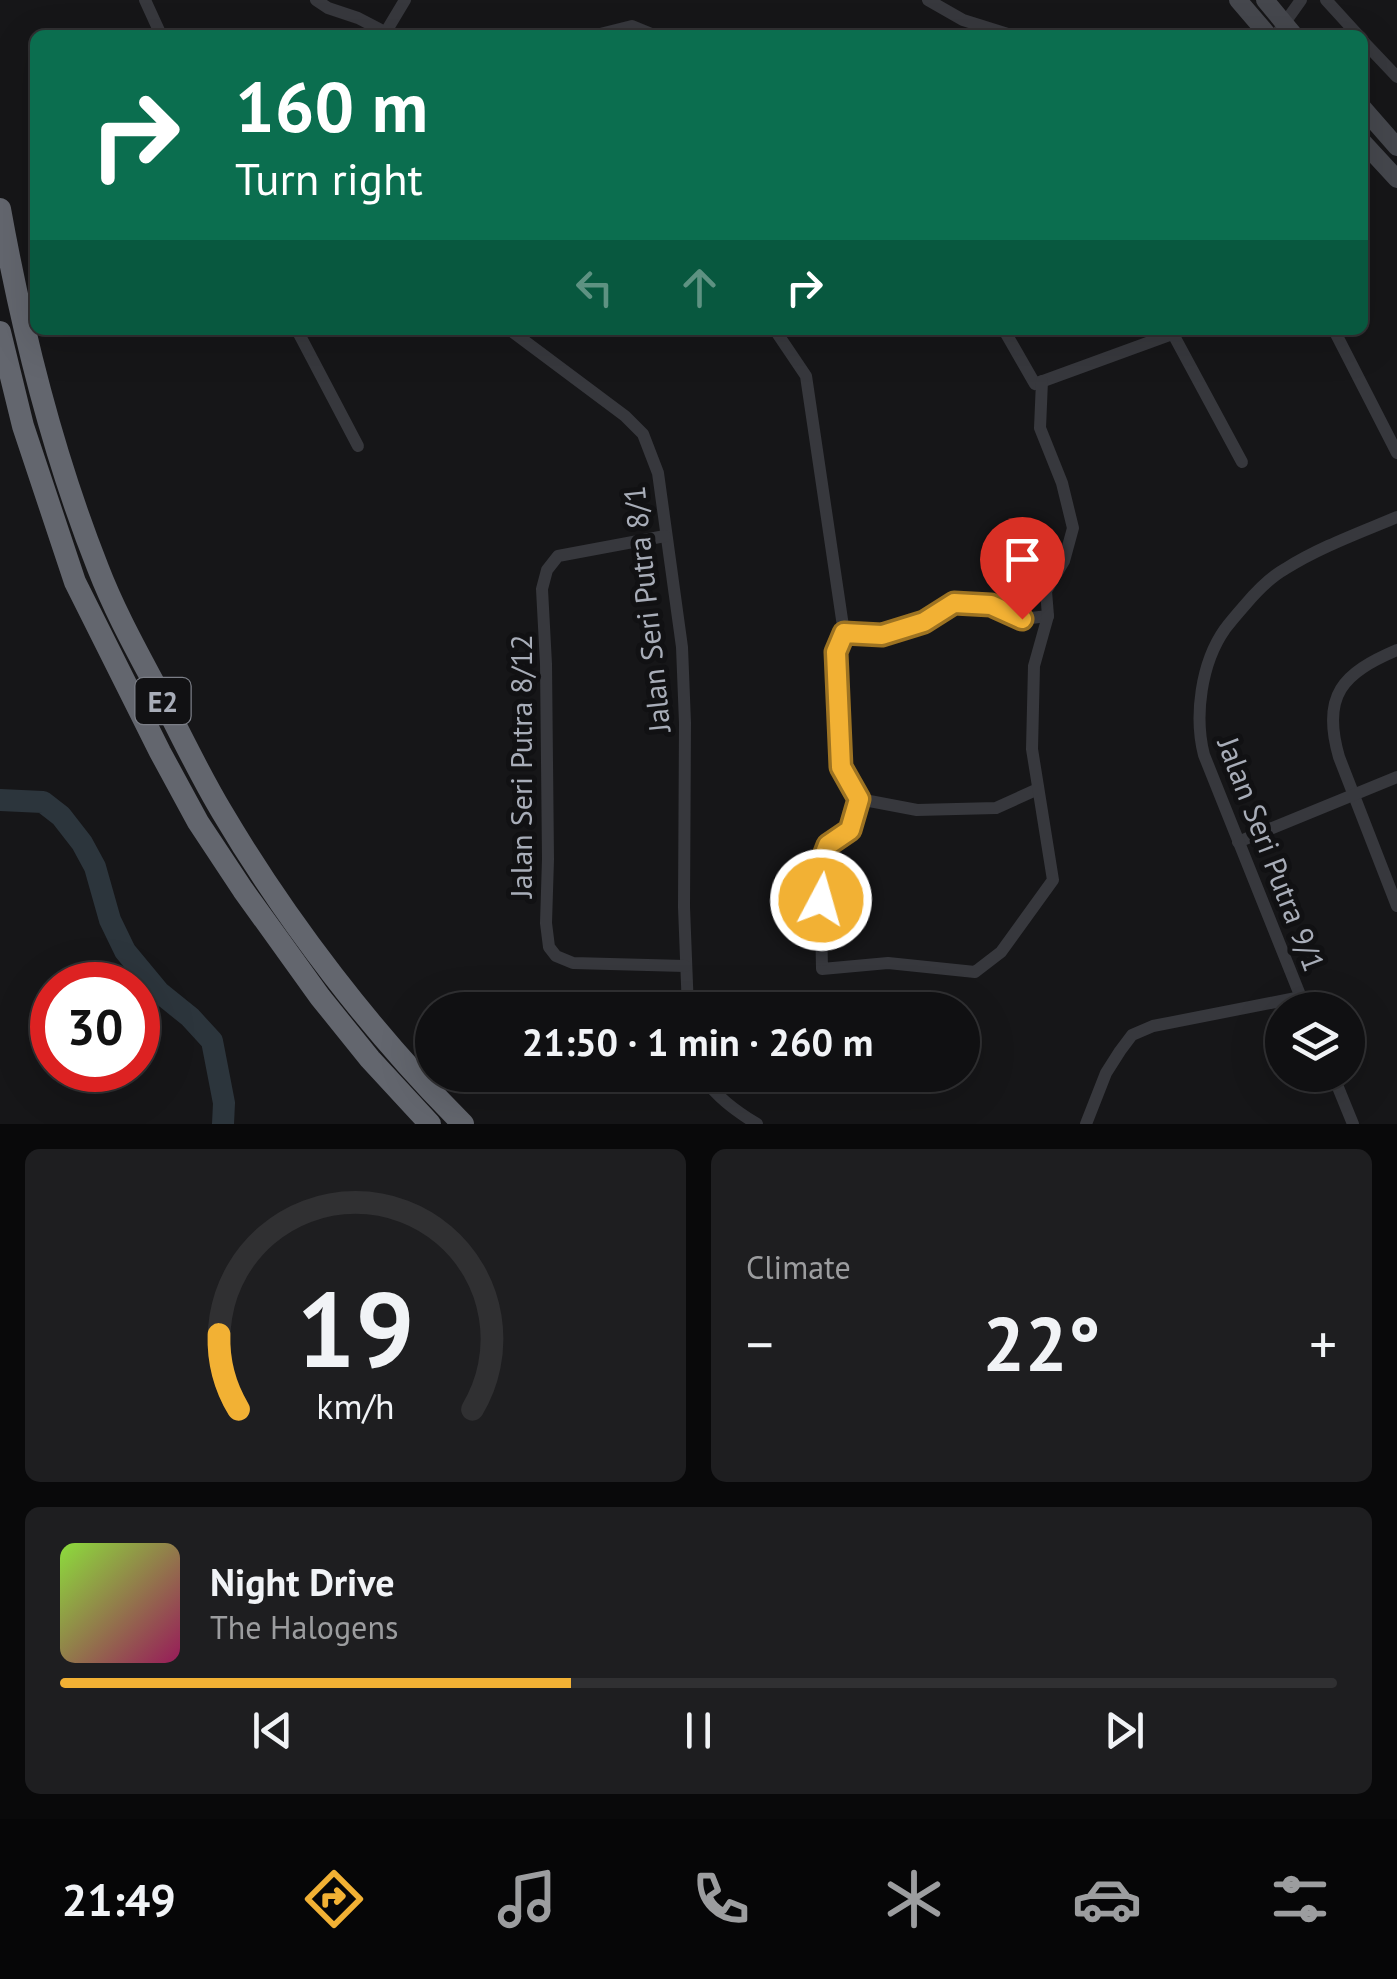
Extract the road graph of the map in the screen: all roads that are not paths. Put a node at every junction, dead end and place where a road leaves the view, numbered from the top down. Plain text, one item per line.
1 (145, 0) edge
2 (316, 0) edge
3 (405, 0) edge
4 (928, 0) edge
5 (1238, 0) edge
6 (1266, 0) edge
7 (1301, 0) edge
8 (1326, 0) edge
9 (159, 30) edge
10 (379, 30) edge
11 (386, 30) edge
12 (616, 30) edge
13 (642, 30) edge
14 (994, 30) edge
15 (1278, 30) edge
16 (1280, 30) edge
17 (1282, 30) edge
18 (1353, 30) edge
19 (1368, 46) edge
20 (1397, 77) edge
21 (1368, 114) edge
22 (1397, 147) edge
23 (1368, 148) edge
24 (1397, 180) edge
25 (0, 209) edge
26 (0, 332) edge
27 (300, 335) edge
28 (517, 335) edge
29 (778, 335) edge
30 (1007, 335) edge
31 (1170, 335) edge
32 (1179, 335) edge
33 (1337, 335) edge
34 (1042, 381) junction
35 (358, 446) dead end
36 (1397, 453) edge
37 (1242, 462) dead end
38 (1397, 517) edge
39 (665, 536) junction
40 (1048, 616) junction
41 (844, 633) junction
42 (1397, 650) edge
43 (1397, 778) edge
44 (1038, 789) junction
45 (1354, 795) junction
46 (859, 799) junction
47 (1238, 842) junction
48 (1397, 905) edge
49 (685, 966) junction
50 (687, 992) edge
51 (1298, 992) edge
52 (1265, 1010) edge
53 (713, 1092) edge
54 (1340, 1092) edge
55 (430, 1124) edge
56 (463, 1124) edge
57 (757, 1124) edge
58 (1086, 1124) edge
59 (1353, 1124) edge

1 - 9 street
2 - 10 street
3 - 11 street
4 - 14 street
5 - 15 street
6 - 16 street
7 - 17 street
8 - 18 street
12 - 13 street
19 - 20 street
21 - 22 street
23 - 24 street
25 - 56 highway, E2
26 - 55 highway, E2
27 - 35 street
28 - 39 street, Jalan Seri Putra 8/1
29 - 41 street
30 - 34 street
31 - 34 street
32 - 37 street
33 - 36 street
34 - 40 street
38 - 47 street, Jalan Seri Putra 9/1
39 - 49 street, Jalan Seri Putra 8/1
39 - 49 street, Jalan Seri Putra 8/12
40 - 41 street
40 - 44 street
41 - 46 street
42 - 45 street
43 - 45 street
44 - 46 street
44 - 46 street
45 - 47 street
45 - 48 street
47 - 51 street, Jalan Seri Putra 9/1
49 - 50 street, Jalan Seri Putra 8/1
52 - 58 street
53 - 57 street
54 - 59 street

